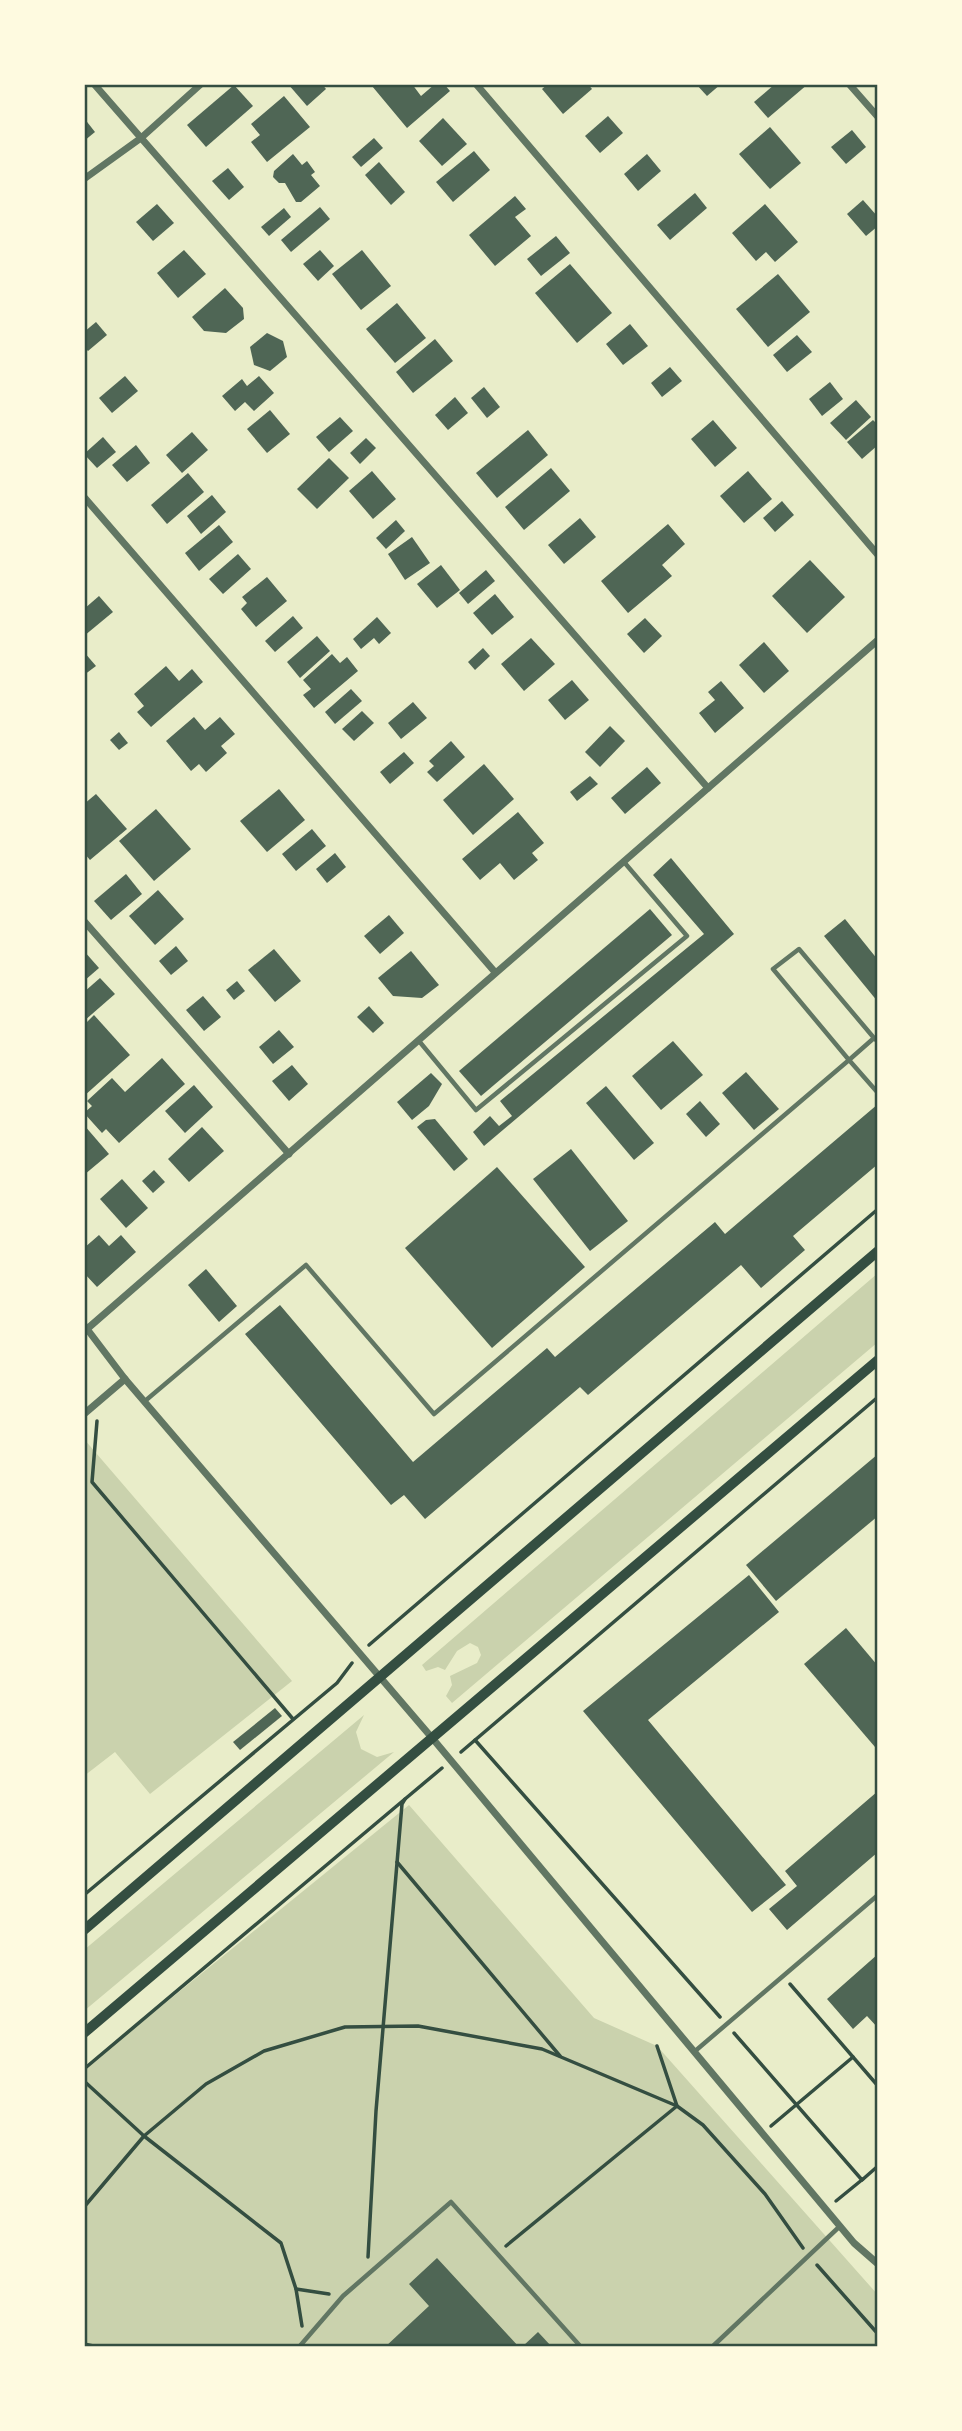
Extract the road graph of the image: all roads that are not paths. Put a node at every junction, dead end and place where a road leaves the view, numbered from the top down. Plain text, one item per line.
1 (94, 84) edge
2 (201, 84) edge
3 (476, 84) edge
4 (849, 84) edge
5 (878, 117) edge
6 (141, 138) junction
7 (84, 179) edge
8 (84, 497) edge
9 (878, 555) edge
10 (878, 640) edge
11 (708, 788) junction
12 (623, 862) junction
13 (84, 921) edge
14 (494, 971) junction
15 (418, 1040) junction
16 (876, 1040) edge
17 (849, 1059) junction
18 (878, 1093) edge
19 (289, 1154) junction
20 (878, 1251) edge
21 (86, 1327) edge
22 (878, 1360) edge
23 (125, 1378) junction
24 (145, 1401) junction
25 (84, 1413) edge
26 (379, 1676) junction
27 (433, 1740) junction
28 (878, 1895) edge
29 (84, 1930) edge
30 (84, 2034) edge
31 (693, 2053) junction
32 (839, 2227) junction
33 (878, 2264) edge
34 (299, 2347) edge
35 (581, 2347) edge
36 (712, 2347) edge

1 - 6 street
2 - 6 street
3 - 9 street
4 - 5 street
6 - 7 street
6 - 11 street
8 - 14 street
10 - 11 street
11 - 12 street
12 - 14 street
12 - 15 lane
13 - 19 street
14 - 15 street
15 - 19 street
16 - 17 lane
16 - 17 lane
17 - 18 lane
17 - 24 lane
19 - 21 street
20 - 26 main road
21 - 23 street
22 - 27 main road
23 - 24 street
23 - 25 street
24 - 26 street
26 - 27 street
26 - 29 main road
27 - 30 main road
27 - 31 street
28 - 31 lane
31 - 32 street
32 - 33 street
32 - 36 lane
34 - 35 lane

